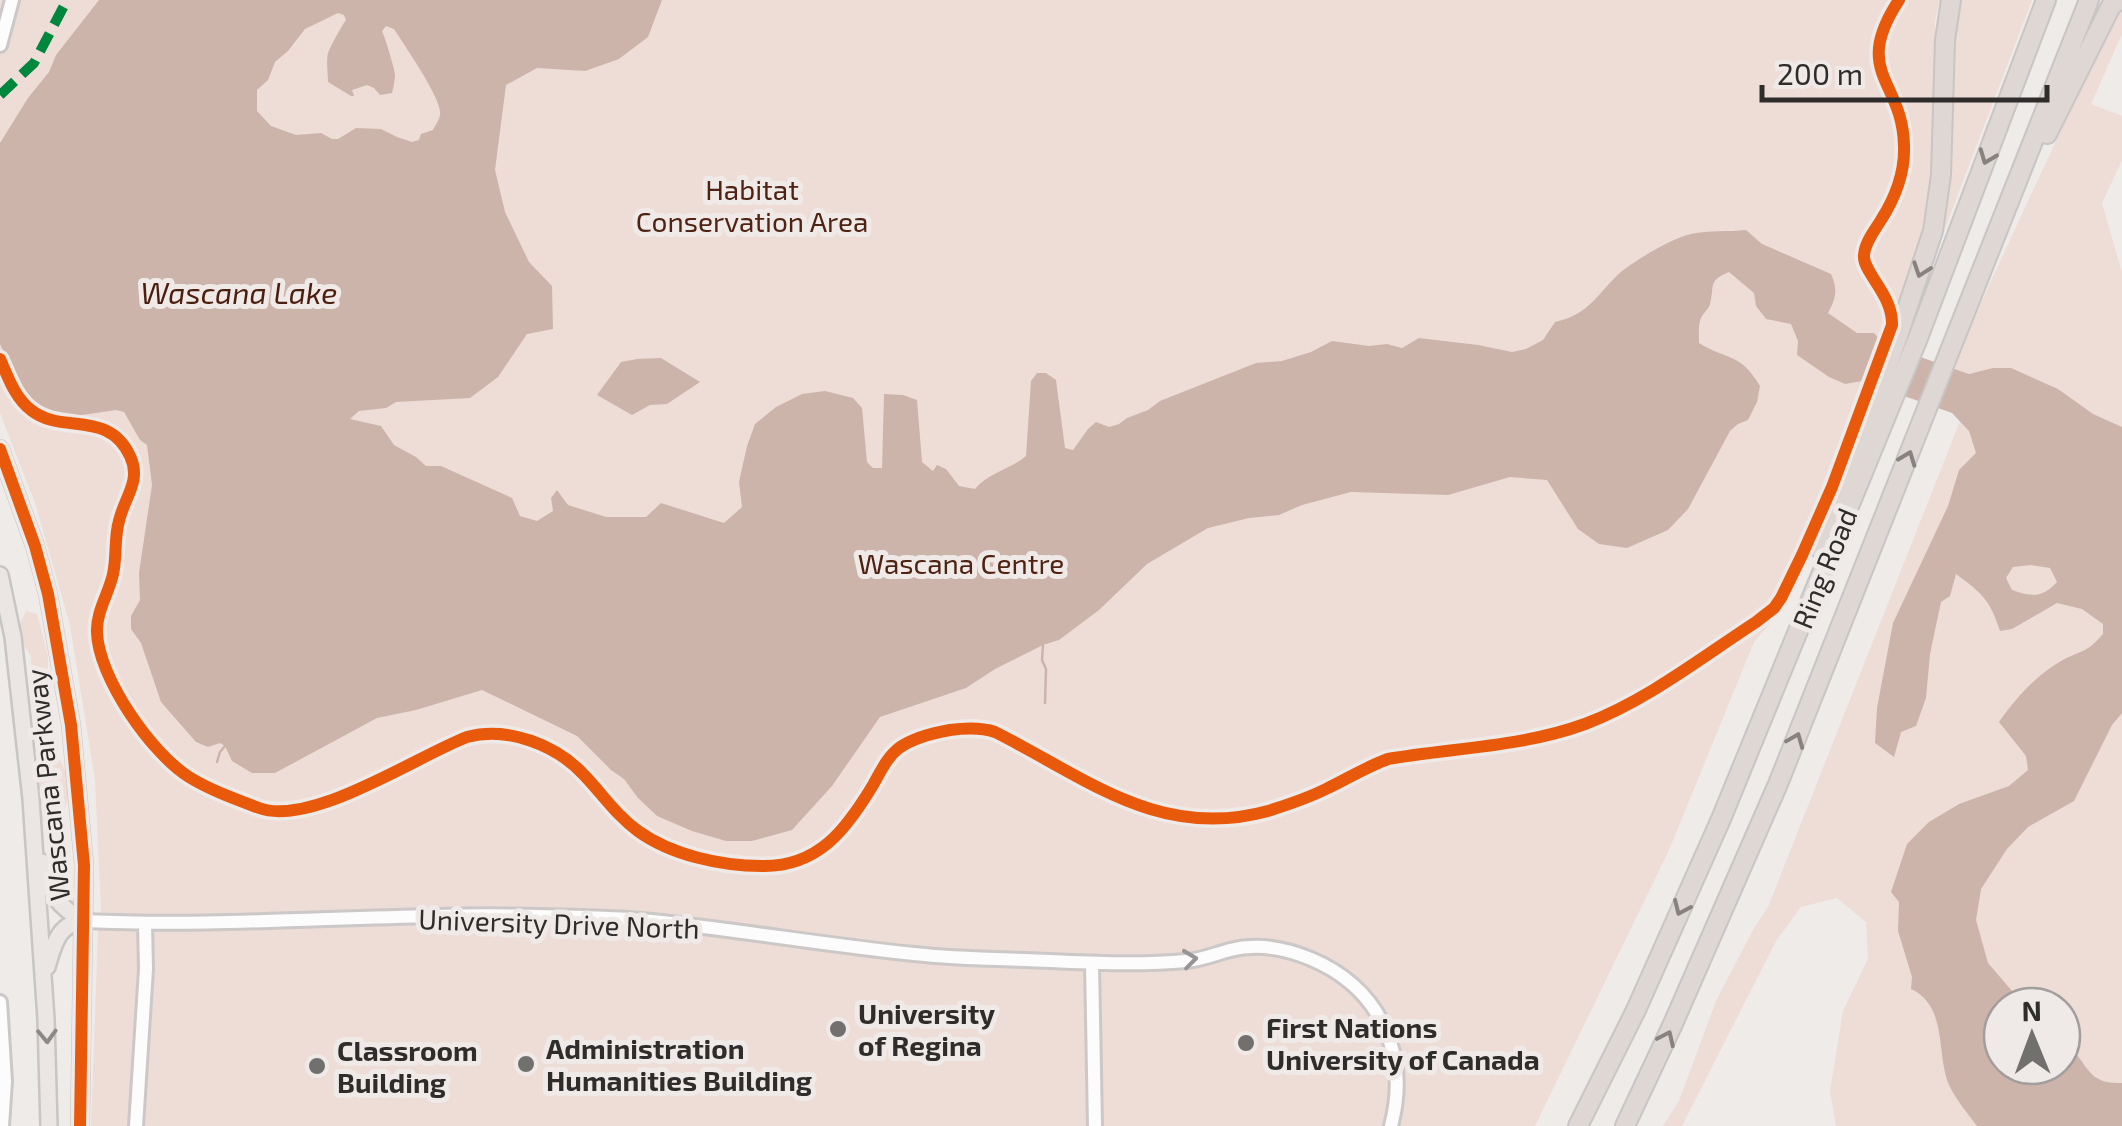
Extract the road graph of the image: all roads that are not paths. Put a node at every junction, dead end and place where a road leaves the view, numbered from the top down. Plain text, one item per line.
1 (12, 0) edge
2 (1951, 0) edge
3 (2046, 0) edge
4 (2089, 0) edge
5 (2119, 0) edge
6 (0, 45) edge
7 (1984, 265) junction
8 (1884, 400) junction
9 (0, 449) edge
10 (0, 575) edge
11 (31, 799) junction
12 (85, 920) junction
13 (145, 924) junction
14 (1092, 962) junction
15 (43, 977) junction
16 (0, 1002) edge
17 (2, 1080) edge
18 (2, 1126) edge
19 (49, 1126) edge
20 (80, 1126) edge
21 (136, 1126) edge
22 (1094, 1126) edge
23 (1390, 1126) edge
24 (1578, 1126) edge
25 (1625, 1126) edge

1 - 6 street
2 -> 8 highway
3 -> 8 highway
4 - 7 highway, Ring Road
5 - 7 highway
25 -> 7 highway, Ring Road
8 -> 24 highway
9 - 12 main road, Wascana Parkway
10 - 11 main road, Wascana Parkway
11 - 12 main road
11 - 15 main road, Wascana Parkway
12 - 13 street, University Drive North
12 - 15 main road
12 - 20 main road, Wascana Parkway
13 - 14 street, University Drive North
13 - 21 street
14 - 22 street
14 -> 23 street, University Drive North
15 -> 19 main road, Wascana Parkway
16 - 17 street
17 - 18 street

